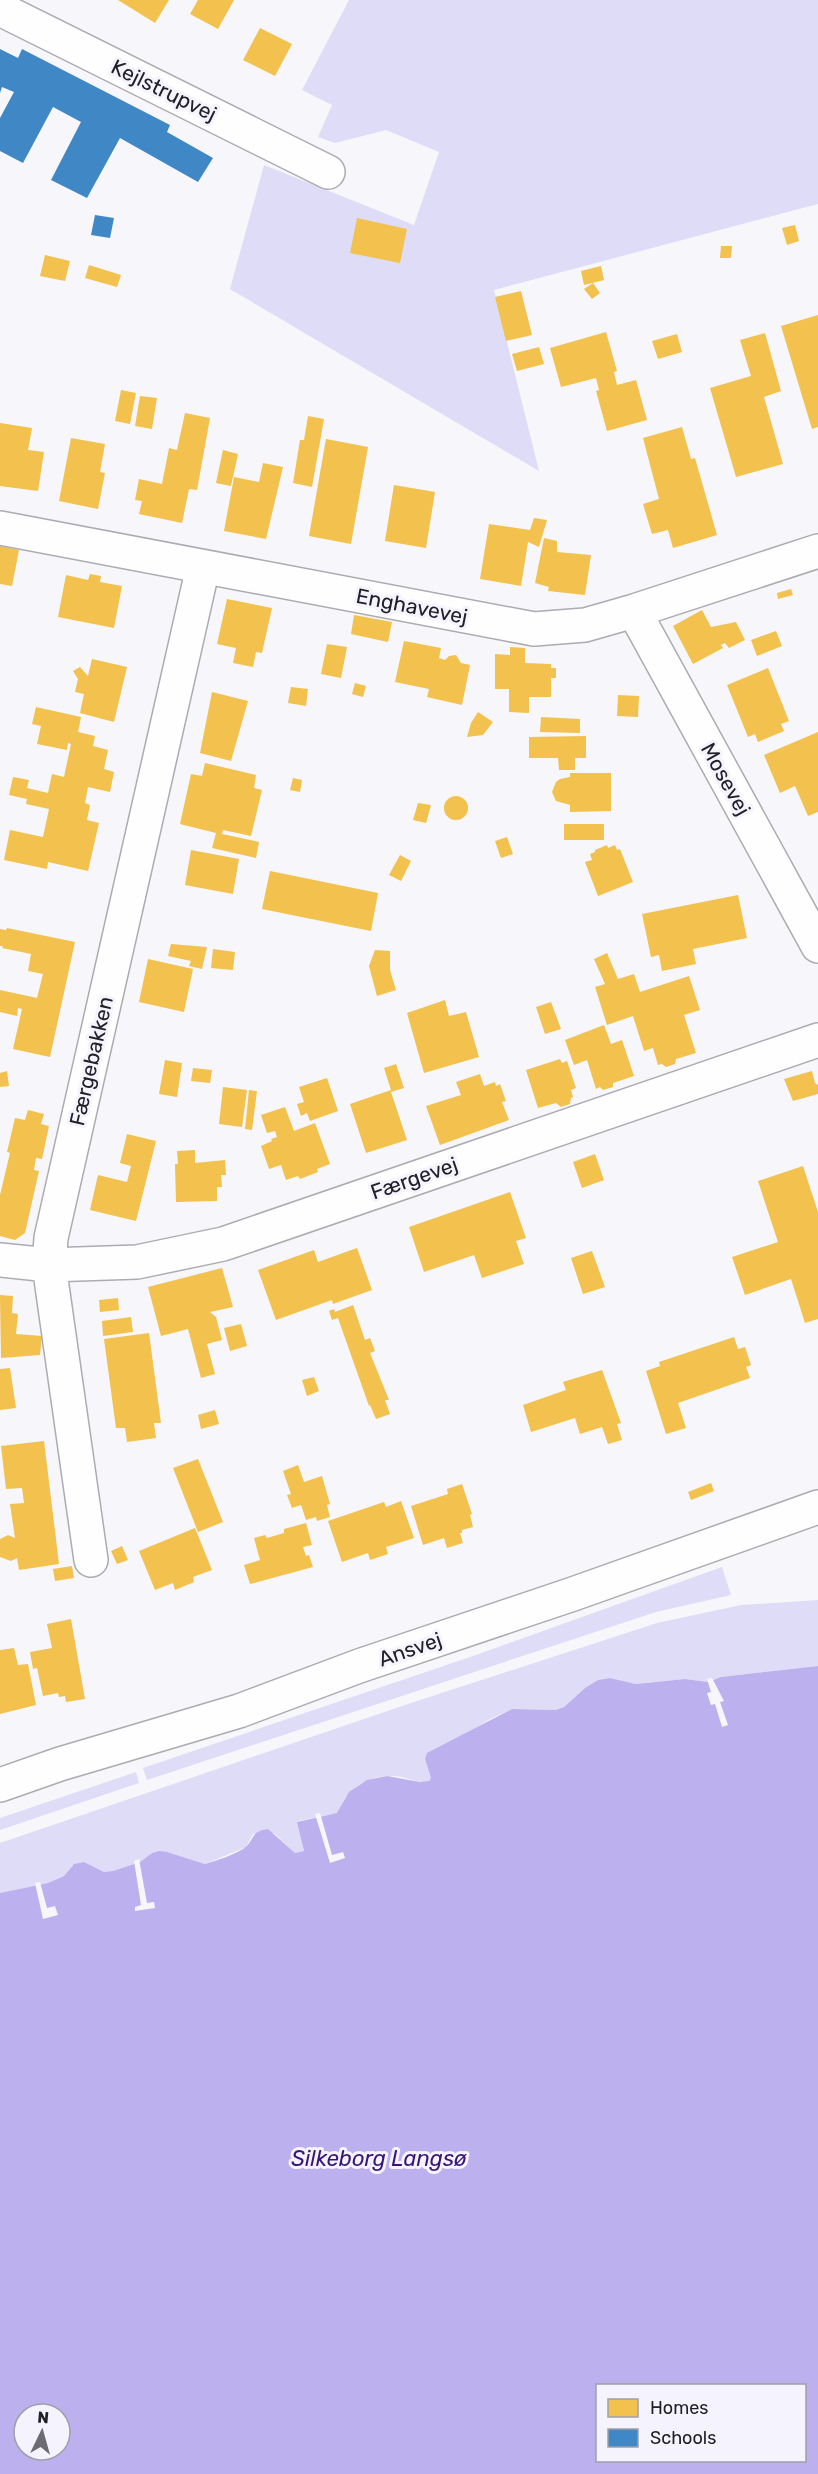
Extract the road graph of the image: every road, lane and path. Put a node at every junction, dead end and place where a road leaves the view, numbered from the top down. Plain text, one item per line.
1 (0, 9) edge
2 (328, 172) dead end
3 (0, 528) edge
4 (818, 551) edge
5 (203, 567) junction
6 (634, 611) junction
7 (818, 946) edge
8 (818, 1040) edge
9 (0, 1260) edge
10 (49, 1265) junction
11 (818, 1507) edge
12 (91, 1560) dead end
13 (0, 1785) edge

1 - 2 street, Kejlstrupvej
3 - 5 street, Enghavevej
4 - 6 street, Enghavevej
5 - 6 street, Enghavevej
5 - 10 street, Færgebakken
6 - 7 street, Mosevej
8 - 10 street, Færgevej
9 - 10 street, Færgevej
10 - 12 street, Færgebakken
11 - 13 street, Ansvej

